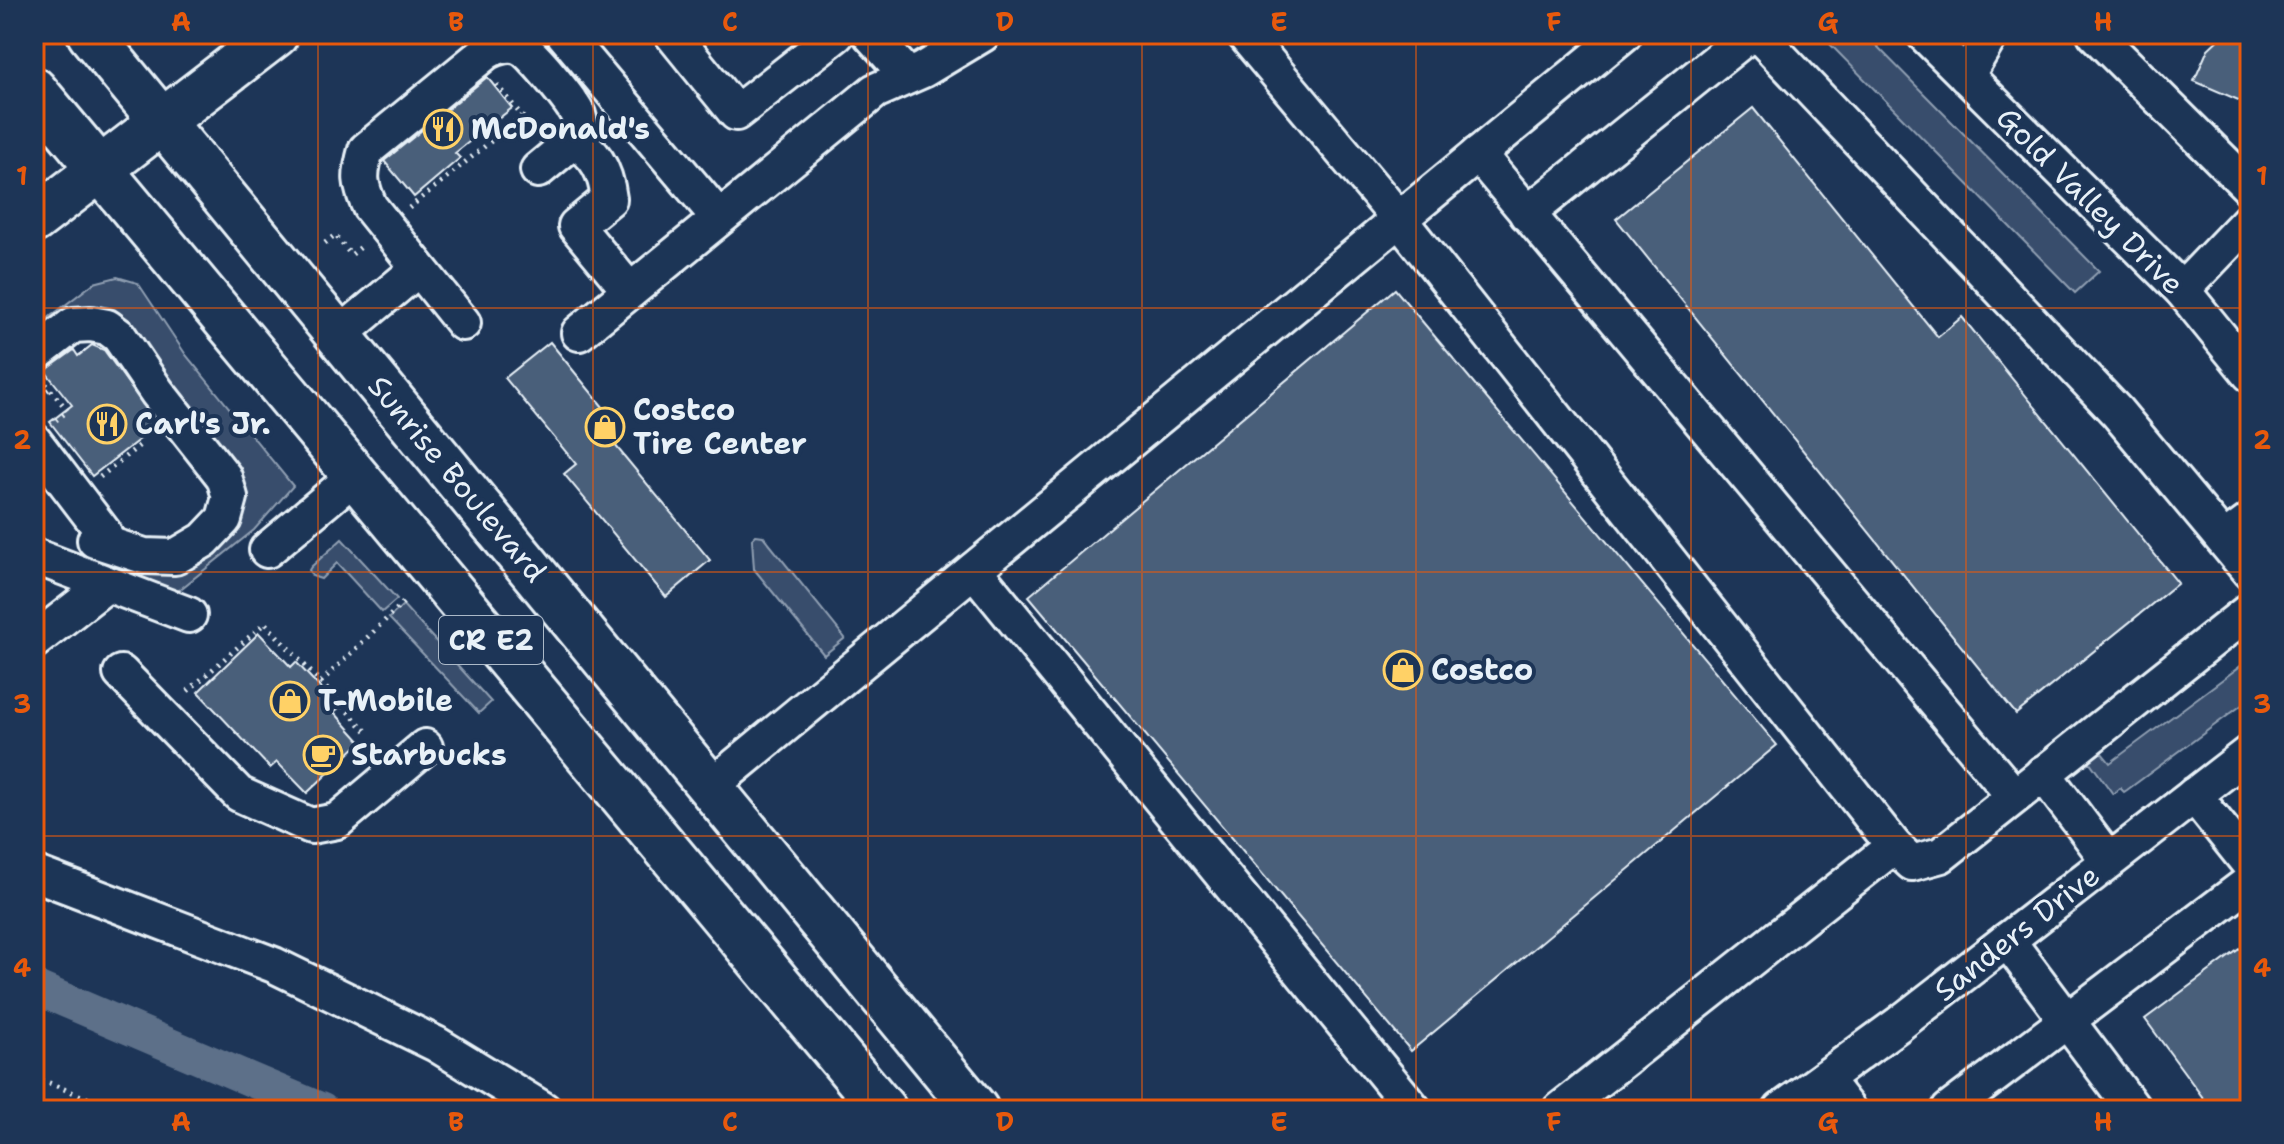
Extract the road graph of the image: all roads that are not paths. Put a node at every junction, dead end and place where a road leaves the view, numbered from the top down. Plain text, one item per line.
1 (90, 34) edge
2 (276, 34) edge
3 (564, 34) edge
4 (837, 34) edge
5 (870, 34) edge
6 (983, 34) edge
7 (1244, 34) edge
8 (1624, 34) edge
9 (1750, 34) edge
10 (1758, 34) edge
11 (1924, 34) edge
12 (1991, 34) edge
13 (2095, 34) edge
14 (674, 35) edge
15 (908, 76) junction
16 (1966, 76) junction
17 (34, 90) edge
18 (161, 121) junction
19 (583, 146) junction
20 (1478, 154) junction
21 (98, 169) junction
22 (538, 170) dead end
23 (2250, 188) edge
24 (1527, 214) junction
25 (719, 218) junction
26 (1399, 219) junction
27 (2250, 219) edge
28 (34, 220) edge
29 (418, 269) junction
30 (2182, 290) junction
31 (630, 291) junction
32 (463, 323) dead end
33 (579, 333) dead end
34 (338, 336) junction
35 (34, 355) edge
36 (2250, 374) edge
37 (34, 441) edge
38 (355, 476) junction
39 (2237, 530) edge
40 (105, 533) junction
41 (267, 550) dead end
42 (34, 556) edge
43 (974, 570) junction
44 (74, 571) junction
45 (2250, 572) edge
46 (107, 584) junction
47 (2250, 610) edge
48 (189, 615) dead end
49 (34, 641) edge
50 (121, 673) dead end
51 (425, 747) dead end
52 (2250, 752) edge
53 (2043, 773) junction
54 (710, 787) junction
55 (2194, 795) junction
56 (2014, 796) junction
57 (1894, 846) junction
58 (2109, 861) junction
59 (2250, 865) edge
60 (34, 873) edge
61 (2250, 882) edge
62 (2007, 940) junction
63 (2067, 1020) junction
64 (1824, 1079) junction
65 (544, 1110) edge
66 (884, 1110) edge
67 (976, 1110) edge
68 (1414, 1110) edge
69 (1560, 1110) edge
70 (1781, 1110) edge
71 (1848, 1110) edge
72 (1949, 1110) edge
73 (2134, 1110) edge

1 - 18 main road, Sunrise Boulevard / CR E2
2 - 18 main road
3 - 25 street
4 - 14 street
5 - 15 street
6 - 15 street
7 - 26 street
8 - 20 street
9 - 24 street
10 - 39 street
11 - 16 street, Gold Valley Drive
12 - 16 street
13 - 23 street
15 - 25 street
16 - 30 street, Gold Valley Drive
17 - 21 main road, CR E2
18 - 21 main road
18 - 34 main road, Sunrise Boulevard / CR E2
19 - 22 street
19 - 29 street
19 - 31 street
20 - 24 street
20 - 26 street
21 - 28 main road
21 - 38 main road, CR E2
24 - 56 street
25 - 31 street
26 - 43 street
26 - 57 street
27 - 30 street
29 - 32 street
29 - 34 street
30 - 36 street, Gold Valley Drive
31 - 33 street
34 - 54 main road, Sunrise Boulevard / CR E2
35 - 40 street
37 - 40 street
38 - 41 street
38 - 66 main road, CR E2
39 - 45 street
40 - 44 street
42 - 44 street
43 - 54 street
43 - 68 street
44 - 46 street
46 - 48 street
46 - 49 street
47 - 53 street
50 - 51 street
52 - 55 street, Sanders Drive
53 - 56 street
53 - 58 street
54 - 67 main road, Sunrise Boulevard / CR E2
55 - 58 street, Sanders Drive
55 - 59 street
56 - 57 street
57 - 69 street
58 - 62 street, Sanders Drive
60 - 65 street
61 - 63 street
62 - 63 street
62 - 64 street, Sanders Drive
63 - 72 street
63 - 73 street
64 - 70 street, Sanders Drive
64 - 71 street

